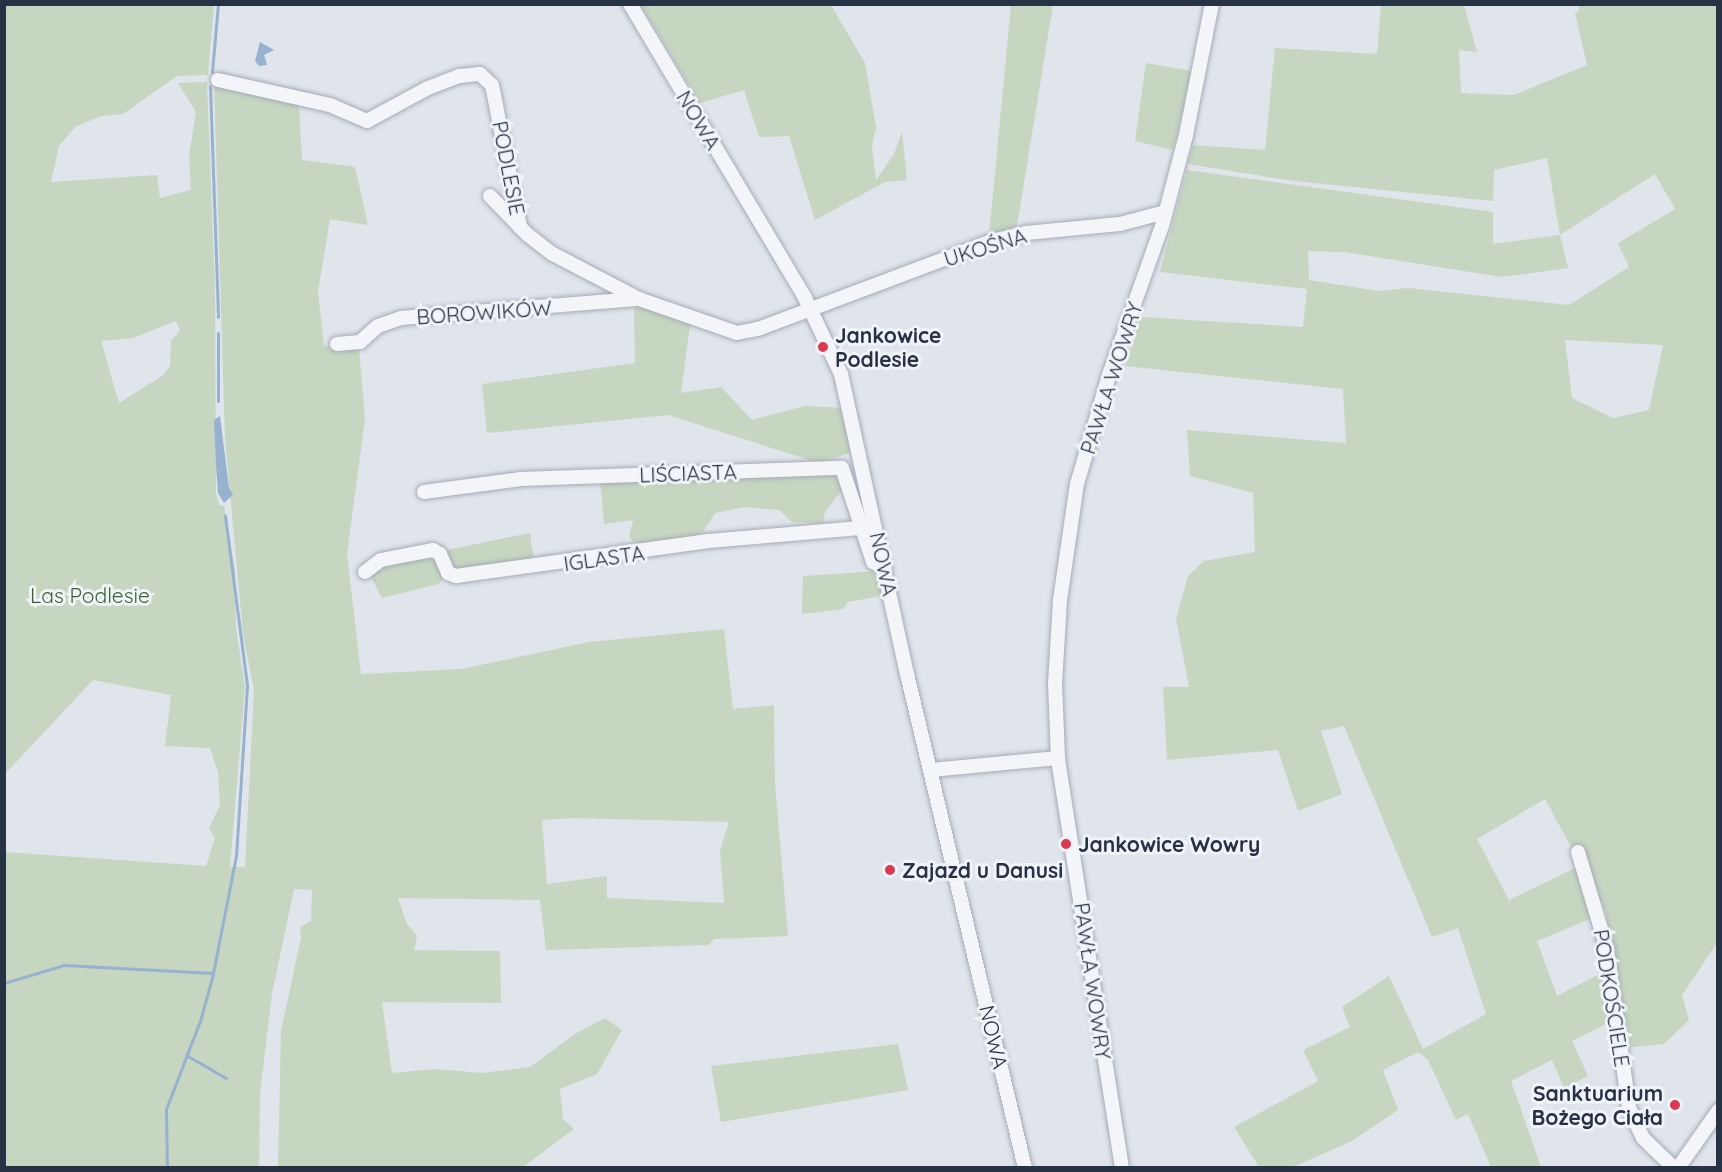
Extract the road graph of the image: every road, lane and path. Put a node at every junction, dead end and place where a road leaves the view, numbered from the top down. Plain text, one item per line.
1 (630, 4) edge
2 (1212, 4) edge
3 (218, 80) dead end
4 (490, 196) dead end
5 (1165, 212) junction
6 (520, 227) junction
7 (639, 299) junction
8 (812, 309) junction
9 (337, 344) dead end
10 (424, 492) dead end
11 (862, 528) junction
12 (885, 568) junction
13 (365, 573) dead end
14 (1058, 758) junction
15 (930, 770) junction
16 (1578, 852) dead end
17 (1718, 1111) edge
18 (1025, 1167) edge
19 (1122, 1167) edge
20 (1676, 1167) edge

1 - 8 street, NOWA
2 - 5 street, PAWŁA WOWRY
3 - 6 street, PODLESIE
4 - 6 street
5 - 8 street, UKOŚNA
5 - 14 street, PAWŁA WOWRY
6 - 7 street, PODLESIE
7 - 8 street, PODLESIE
7 - 9 street, BOROWIKÓW
8 - 12 street, NOWA
10 - 11 street, LIŚCIASTA
11 - 12 street, LIŚCIASTA
11 - 13 street, IGLASTA
12 - 15 street, NOWA
14 - 15 street
14 - 19 street, PAWŁA WOWRY
15 - 18 street, NOWA
16 - 20 street, PODKOŚCIELE
17 - 20 street

